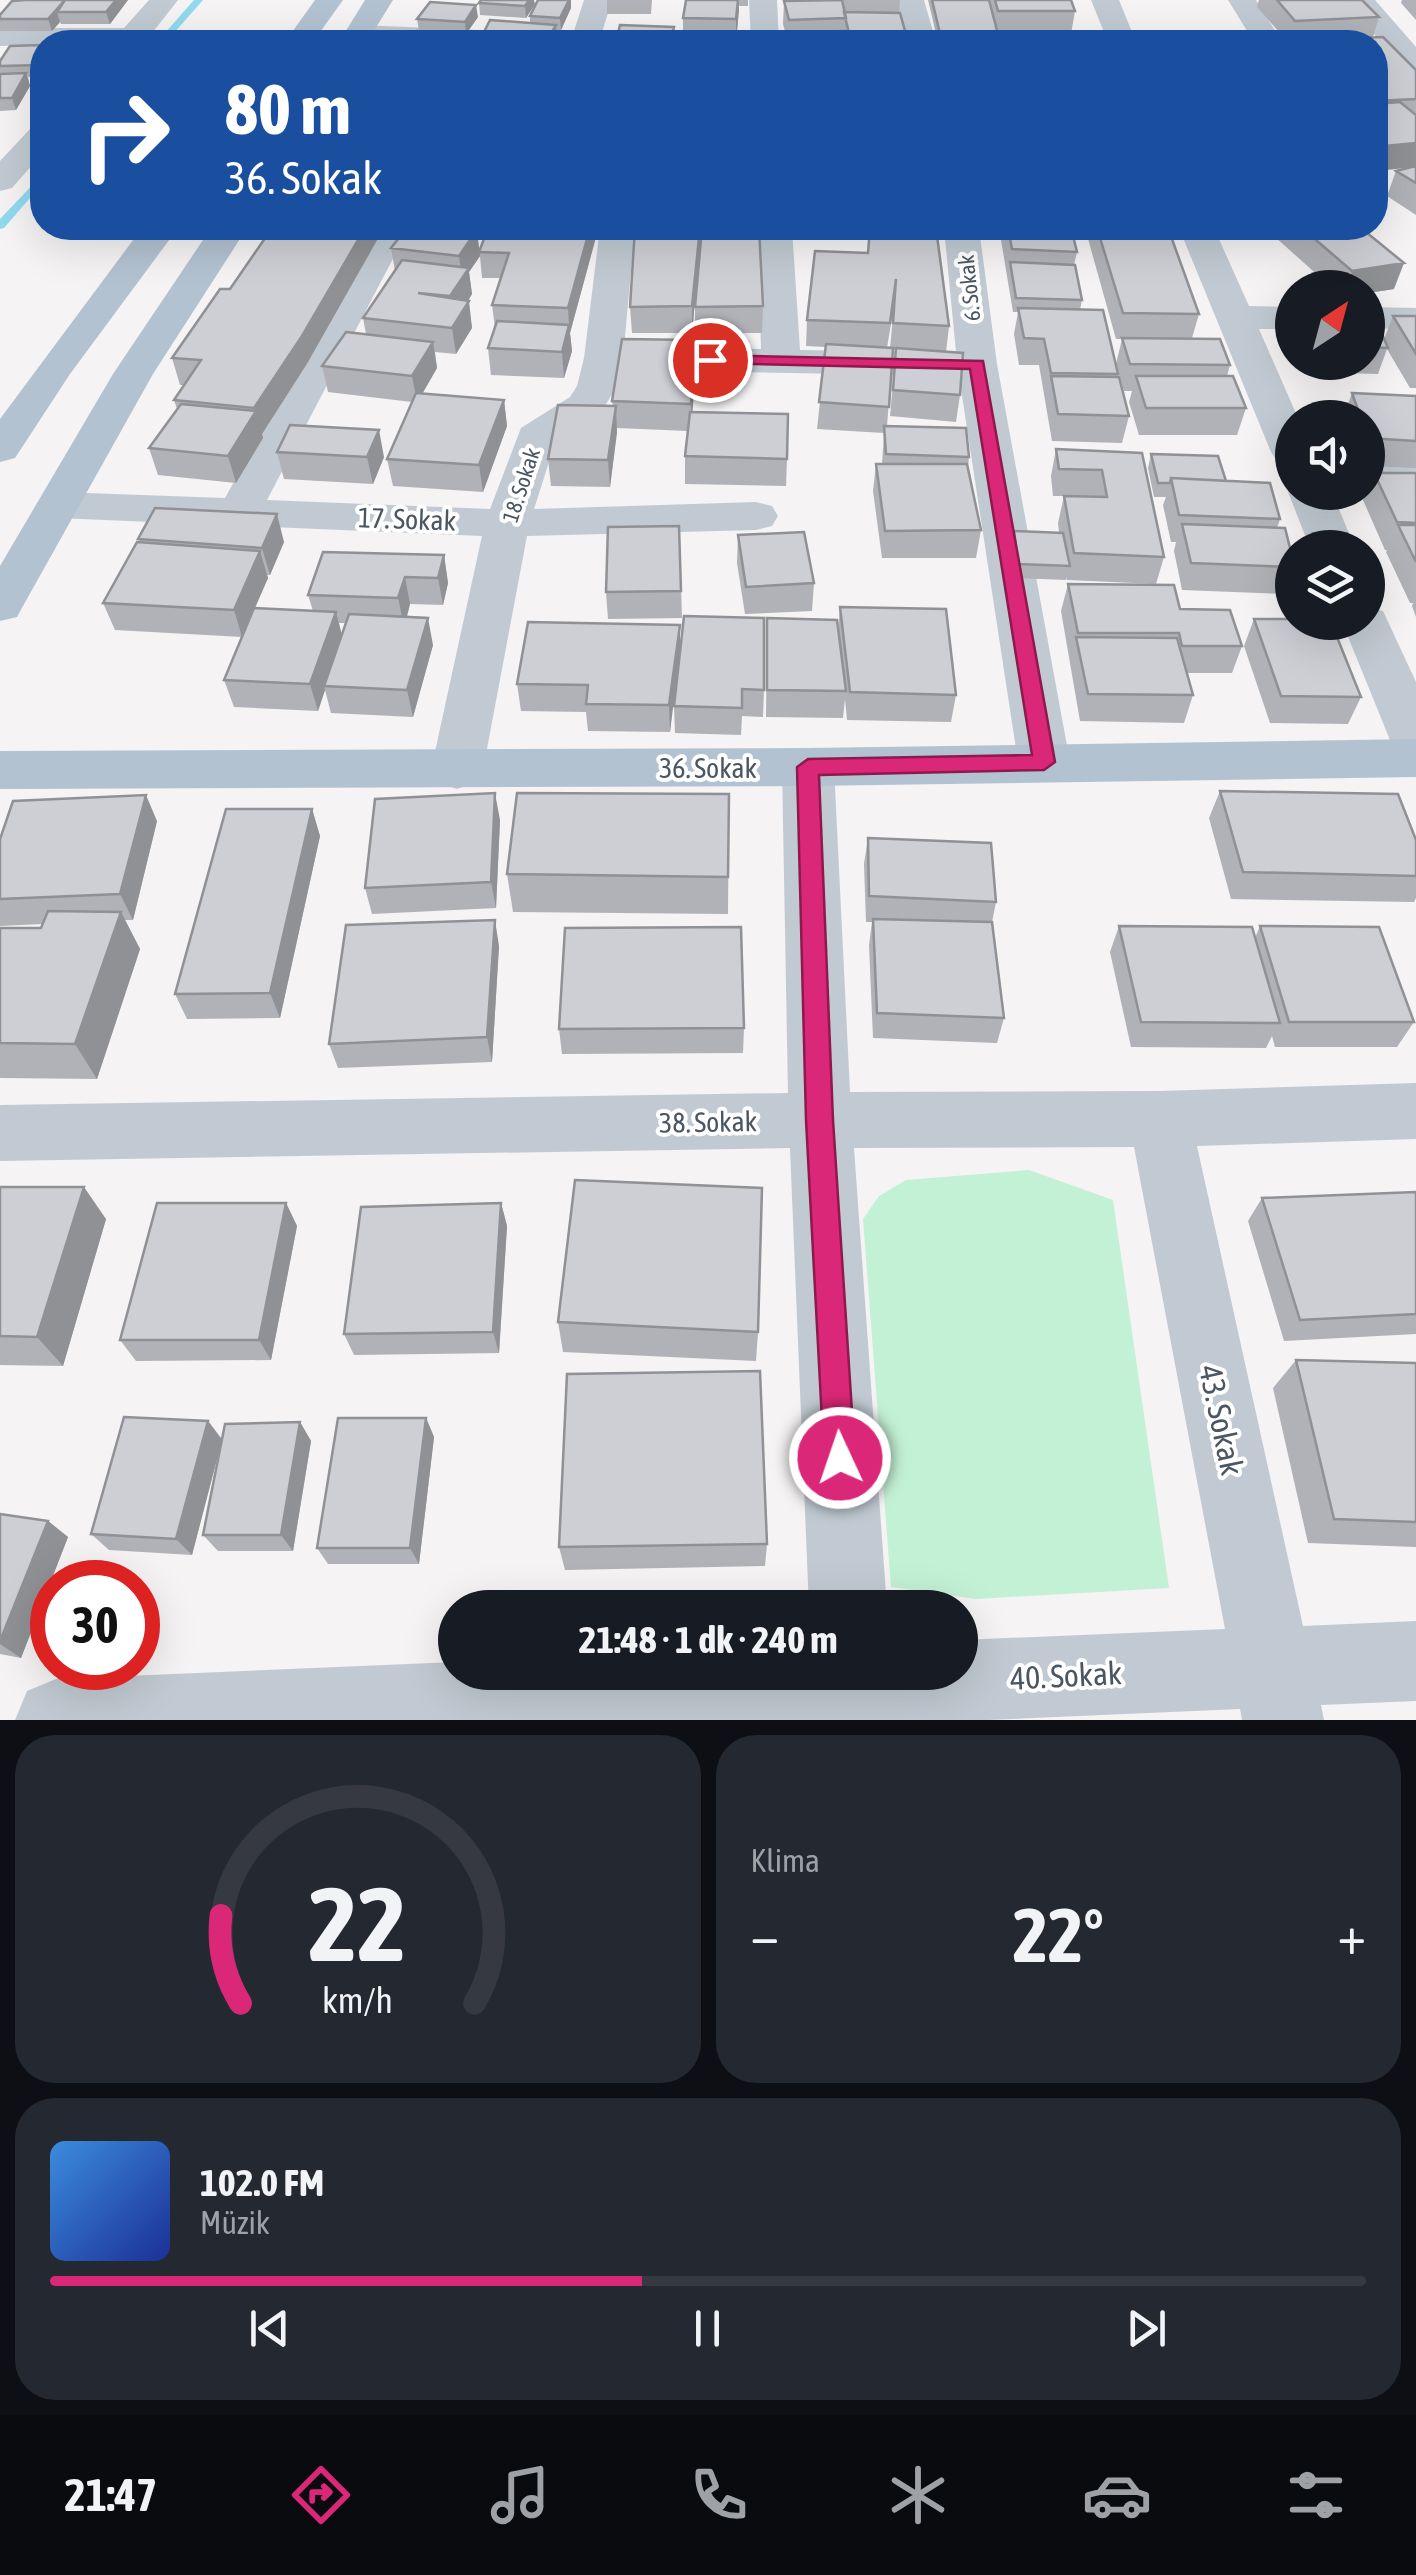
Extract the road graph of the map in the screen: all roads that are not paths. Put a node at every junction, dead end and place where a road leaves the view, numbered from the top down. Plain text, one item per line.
1 (164, 0) edge
2 (330, 0) edge
3 (379, 0) edge
4 (598, 0) edge
5 (763, 0) edge
6 (910, 0) edge
7 (1105, 0) edge
8 (1242, 0) edge
9 (1360, 0) edge
10 (139, 30) edge
11 (308, 30) edge
12 (361, 30) edge
13 (588, 30) edge
14 (765, 30) edge
15 (919, 30) edge
16 (1117, 30) edge
17 (1261, 30) edge
18 (1385, 30) edge
19 (1388, 33) edge
20 (0, 37) edge
21 (30, 38) edge
22 (1416, 66) edge
23 (30, 148) edge
24 (0, 181) edge
25 (151, 240) edge
26 (222, 240) edge
27 (384, 240) edge
28 (616, 240) edge
29 (775, 240) edge
30 (963, 240) edge
31 (1202, 240) edge
32 (1235, 317) junction
33 (1275, 318) edge
34 (1385, 318) edge
35 (1412, 318) edge
36 (604, 358) junction
37 (781, 361) junction
38 (977, 364) junction
39 (1275, 412) edge
40 (0, 448) edge
41 (1385, 474) edge
42 (1416, 475) edge
43 (58, 505) junction
44 (239, 512) junction
45 (756, 516) dead end
46 (508, 523) junction
47 (0, 606) edge
48 (1374, 640) edge
49 (1416, 740) edge
50 (1416, 758) edge
51 (1044, 762) junction
52 (808, 767) junction
53 (0, 770) edge
54 (457, 770) junction
55 (1416, 1110) edge
56 (820, 1120) junction
57 (1160, 1120) junction
58 (0, 1133) edge
59 (847, 1590) edge
60 (1416, 1661) edge
61 (690, 1690) edge
62 (909, 1690) edge
63 (1277, 1693) edge
64 (960, 1700) edge
65 (333, 1714) edge
66 (56, 1720) edge

1 - 10 street
2 - 11 main road
3 - 12 main road
4 - 13 street
5 - 14 street
6 - 15 street
7 - 16 street
8 - 17 street
9 - 18 street
19 - 22 street
20 - 21 street
23 - 24 street
25 - 40 main road
26 - 43 main road
27 - 44 street
28 - 36 street, 18. Sokak
29 - 37 street
30 - 38 street, 6. Sokak
31 - 32 street
32 - 33 street
32 - 39 street
34 - 35 street
36 - 37 street
36 - 46 street, 18. Sokak
37 - 38 street
38 - 51 street, 6. Sokak
41 - 42 street
43 - 44 street, 17. Sokak
43 - 47 main road
44 - 46 street, 17. Sokak
45 - 46 street, 17. Sokak
46 - 54 street, 18. Sokak
48 - 49 street
50 - 51 main road, 36. Sokak
51 - 52 main road, 36. Sokak
52 - 54 main road, 36. Sokak
52 - 56 street
53 - 54 main road, 36. Sokak
55 - 57 street, 38. Sokak
56 - 57 street, 38. Sokak
56 - 58 street, 38. Sokak
56 - 59 street
57 - 63 street, 43. Sokak
60 - 63 street, 40. Sokak
61 - 65 street, 40. Sokak
62 - 64 street, 40. Sokak
63 - 64 street, 40. Sokak
65 - 66 street, 40. Sokak

